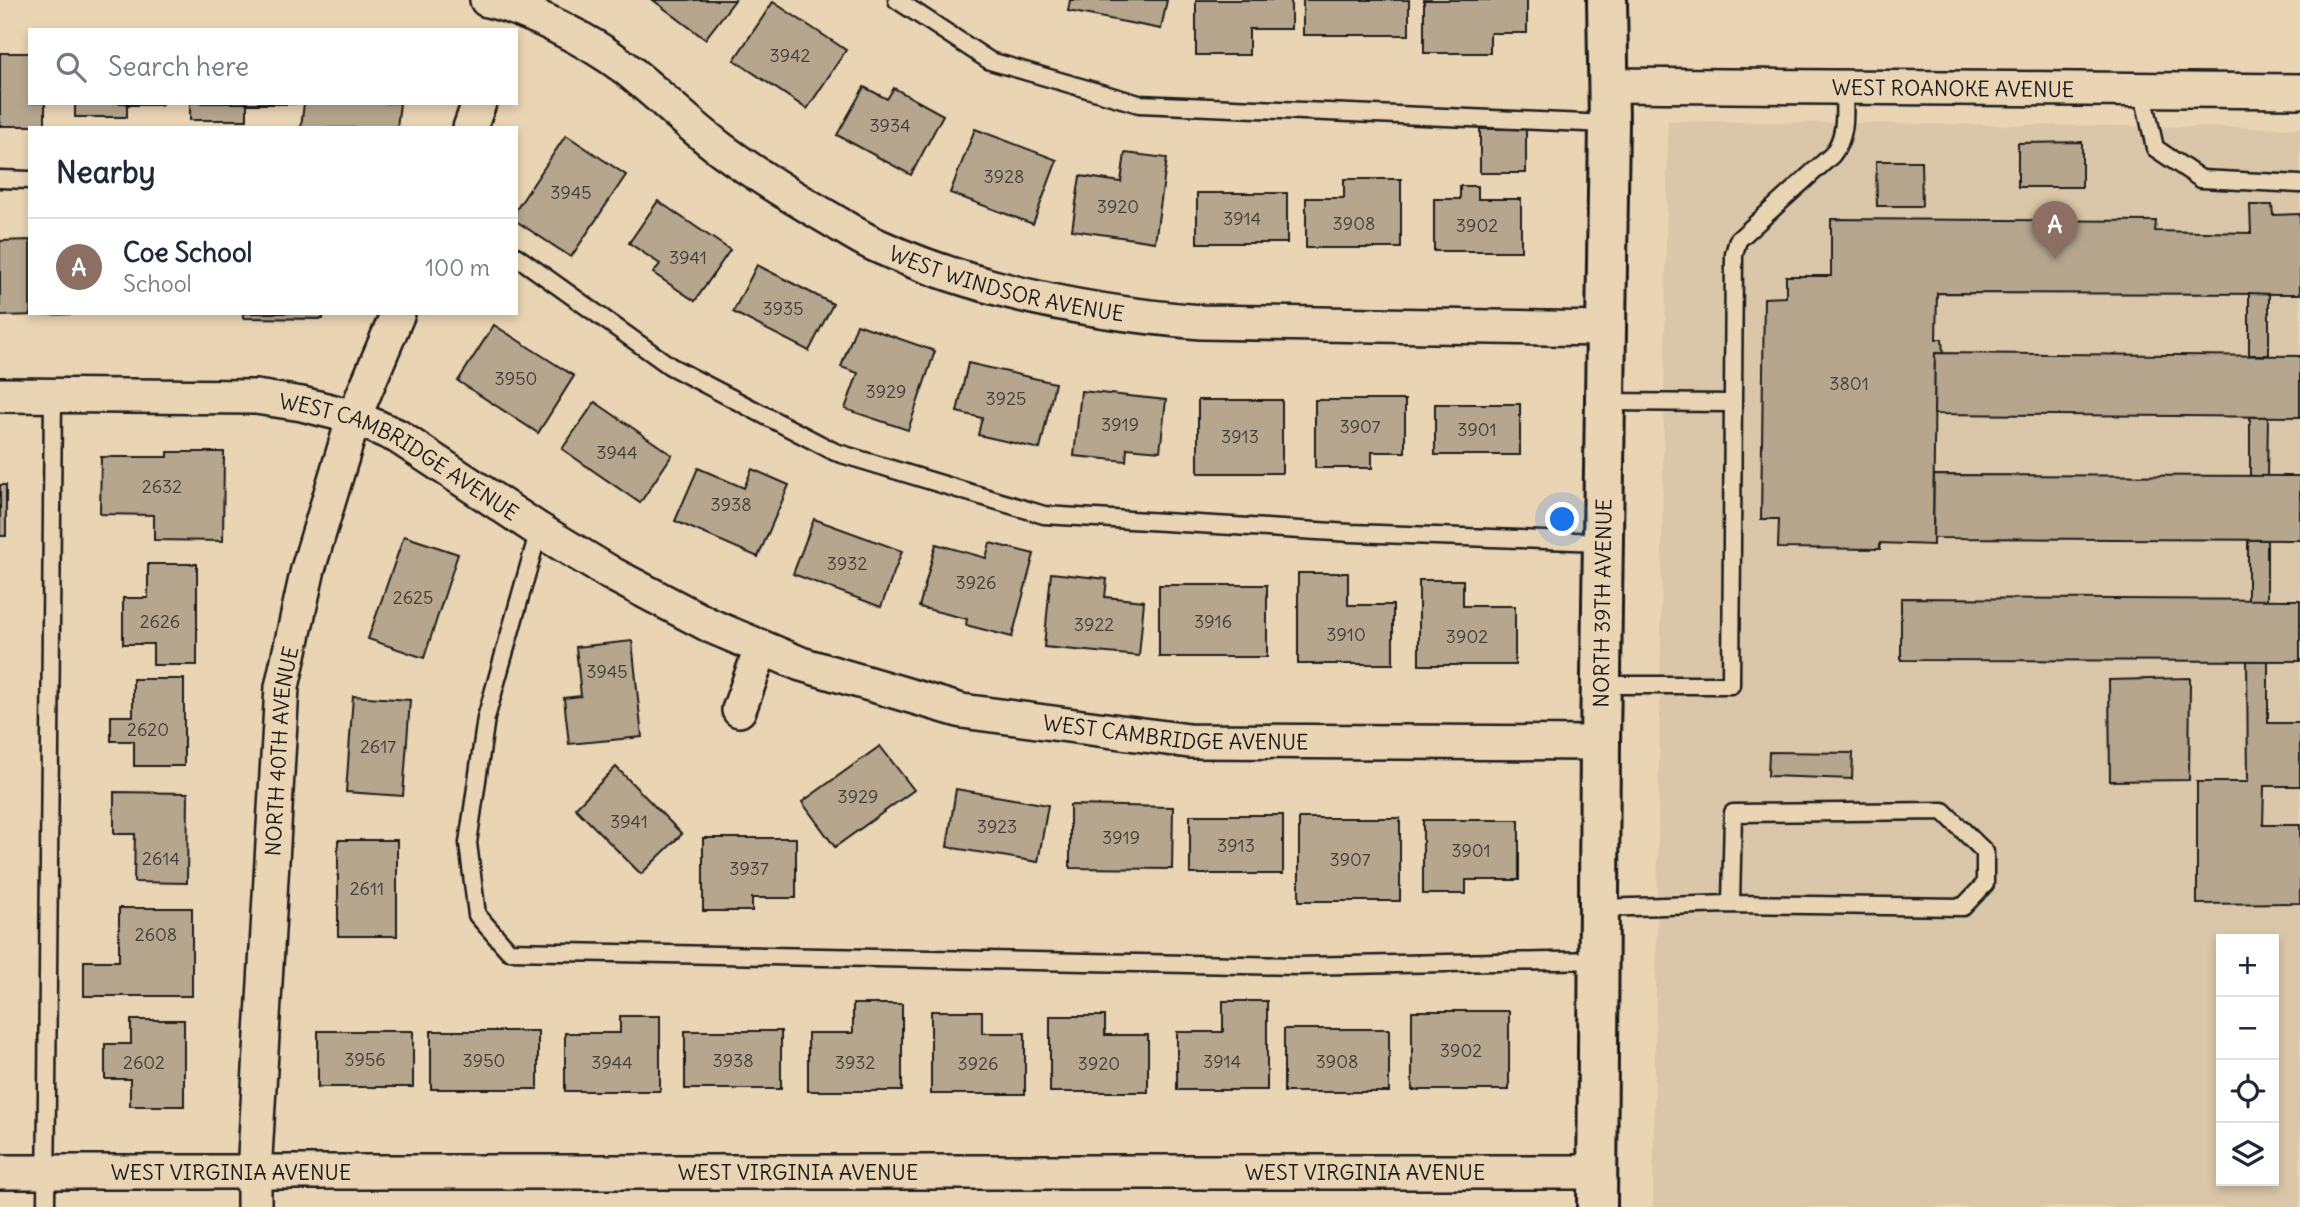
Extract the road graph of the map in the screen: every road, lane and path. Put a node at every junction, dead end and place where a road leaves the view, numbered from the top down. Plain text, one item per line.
1 (897, 0) edge
2 (1607, 0) edge
3 (501, 12) edge
4 (1607, 85) junction
5 (1844, 87) junction
6 (2142, 89) junction
7 (2300, 91) edge
8 (477, 105) edge
9 (1609, 124) junction
10 (471, 126) edge
11 (0, 179) edge
12 (28, 180) edge
13 (2300, 184) edge
14 (518, 257) edge
15 (397, 315) edge
16 (1604, 329) junction
17 (0, 395) edge
18 (53, 396) junction
19 (1604, 402) junction
20 (1732, 403) junction
21 (354, 417) junction
22 (539, 530) junction
23 (1602, 542) junction
24 (761, 649) junction
25 (1601, 685) junction
26 (739, 710) dead end
27 (1600, 743) junction
28 (1731, 904) junction
29 (1599, 908) junction
30 (1599, 960) junction
31 (0, 1172) edge
32 (46, 1172) junction
33 (254, 1174) junction
34 (1597, 1189) edge
35 (46, 1207) edge
36 (254, 1207) edge

1 - 9 lane
2 - 4 street, NORTH 39TH AVENUE
3 - 16 street, WEST WINDSOR AVENUE
4 - 5 street, WEST ROANOKE AVENUE
4 - 9 street, NORTH 39TH AVENUE
5 - 6 street, WEST ROANOKE AVENUE
5 - 20 lane
6 - 7 street, WEST ROANOKE AVENUE
6 - 13 lane
8 - 10 street
9 - 16 street, NORTH 39TH AVENUE
11 - 12 lane
14 - 23 lane
15 - 21 street, NORTH 40TH AVENUE
16 - 19 street, NORTH 39TH AVENUE
17 - 18 street, WEST CAMBRIDGE AVENUE
18 - 21 street, WEST CAMBRIDGE AVENUE
18 - 32 lane
19 - 20 lane
19 - 23 street, NORTH 39TH AVENUE
20 - 25 lane
21 - 22 street, WEST CAMBRIDGE AVENUE
21 - 33 street, NORTH 40TH AVENUE
22 - 24 street, WEST CAMBRIDGE AVENUE
22 - 30 lane
23 - 25 street, NORTH 39TH AVENUE
24 - 26 street
24 - 27 street, WEST CAMBRIDGE AVENUE
25 - 27 street, NORTH 39TH AVENUE
27 - 29 street, NORTH 39TH AVENUE
28 - 28 lane
28 - 29 lane
29 - 30 street, NORTH 39TH AVENUE
30 - 34 street, NORTH 39TH AVENUE
31 - 32 street, WEST VIRGINIA AVENUE
32 - 33 street, WEST VIRGINIA AVENUE
32 - 35 lane
33 - 34 street, WEST VIRGINIA AVENUE
33 - 36 street, NORTH 40TH AVENUE

